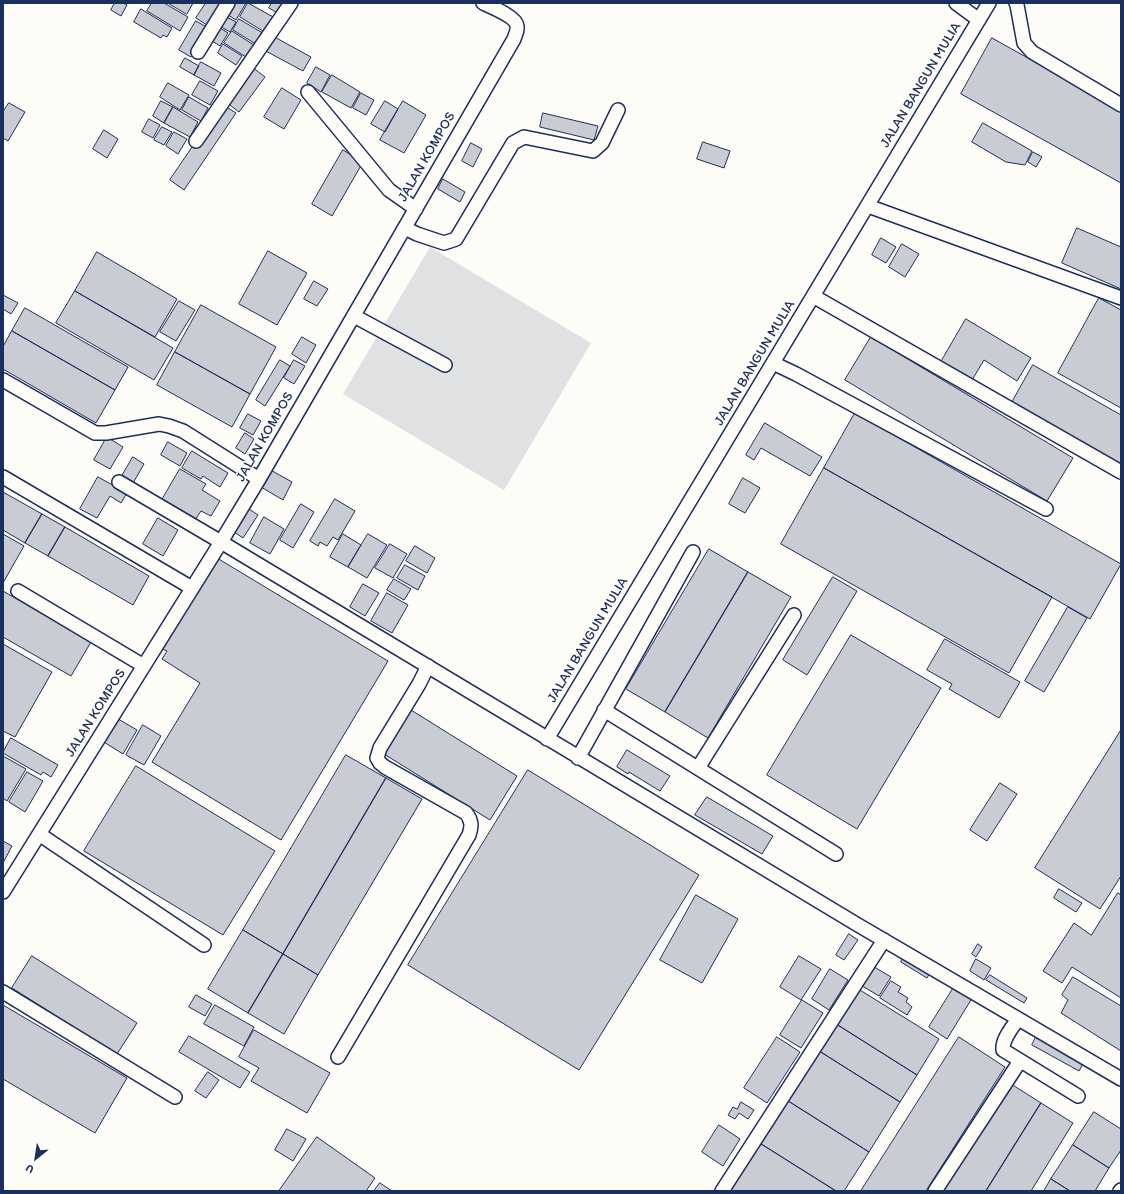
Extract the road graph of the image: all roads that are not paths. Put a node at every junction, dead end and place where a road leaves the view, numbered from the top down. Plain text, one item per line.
1 (228, 3) edge
2 (291, 3) edge
3 (483, 3) edge
4 (956, 3) edge
5 (989, 3) edge
6 (1016, 3) edge
7 (979, 20) junction
8 (198, 52) dead end
9 (308, 92) dead end
10 (1121, 105) edge
11 (618, 110) dead end
12 (196, 141) dead end
13 (868, 206) junction
14 (416, 209) junction
15 (405, 228) junction
16 (813, 296) junction
17 (1121, 298) edge
18 (354, 316) junction
19 (773, 363) junction
20 (445, 364) dead end
21 (3, 380) edge
22 (1121, 472) edge
23 (3, 477) edge
24 (259, 479) junction
25 (119, 482) dead end
26 (1046, 509) dead end
27 (221, 542) junction
28 (693, 552) dead end
29 (192, 588) junction
30 (18, 591) dead end
31 (794, 615) dead end
32 (144, 666) junction
33 (428, 666) junction
34 (604, 710) junction
35 (547, 739) junction
36 (578, 758) junction
37 (698, 768) junction
38 (39, 834) junction
39 (836, 854) dead end
40 (3, 892) edge
41 (884, 940) junction
42 (204, 945) dead end
43 (3, 992) edge
44 (1018, 1019) junction
45 (338, 1057) dead end
46 (1020, 1061) junction
47 (1121, 1079) edge
48 (1078, 1096) dead end
49 (175, 1097) dead end
50 (722, 1191) edge
51 (935, 1191) edge

1 - 8 street
2 - 12 street
3 - 14 street, JALAN KOMPOS
4 - 7 street
5 - 7 street, JALAN BANGUN MULIA
6 - 10 street
7 - 13 street, JALAN BANGUN MULIA
9 - 14 street
11 - 15 street
13 - 16 street, JALAN BANGUN MULIA
13 - 17 street
14 - 15 street, JALAN KOMPOS
15 - 18 street, JALAN KOMPOS
16 - 19 street, JALAN BANGUN MULIA
16 - 22 street
18 - 20 street
18 - 24 street, JALAN KOMPOS
19 - 26 street
19 - 35 street, JALAN BANGUN MULIA
21 - 24 street
23 - 29 street
24 - 27 street, JALAN KOMPOS
25 - 27 street
27 - 29 street, JALAN KOMPOS
27 - 33 street
28 - 34 street
29 - 32 street, JALAN KOMPOS
30 - 32 street
31 - 37 street
32 - 38 street, JALAN KOMPOS
33 - 35 street
33 - 45 street
34 - 36 street
34 - 37 street
35 - 36 street
36 - 41 street
37 - 39 street
38 - 40 street, JALAN KOMPOS
38 - 42 street
41 - 44 street
41 - 50 street
43 - 49 street
44 - 46 street
44 - 47 street
46 - 48 street
46 - 51 street

